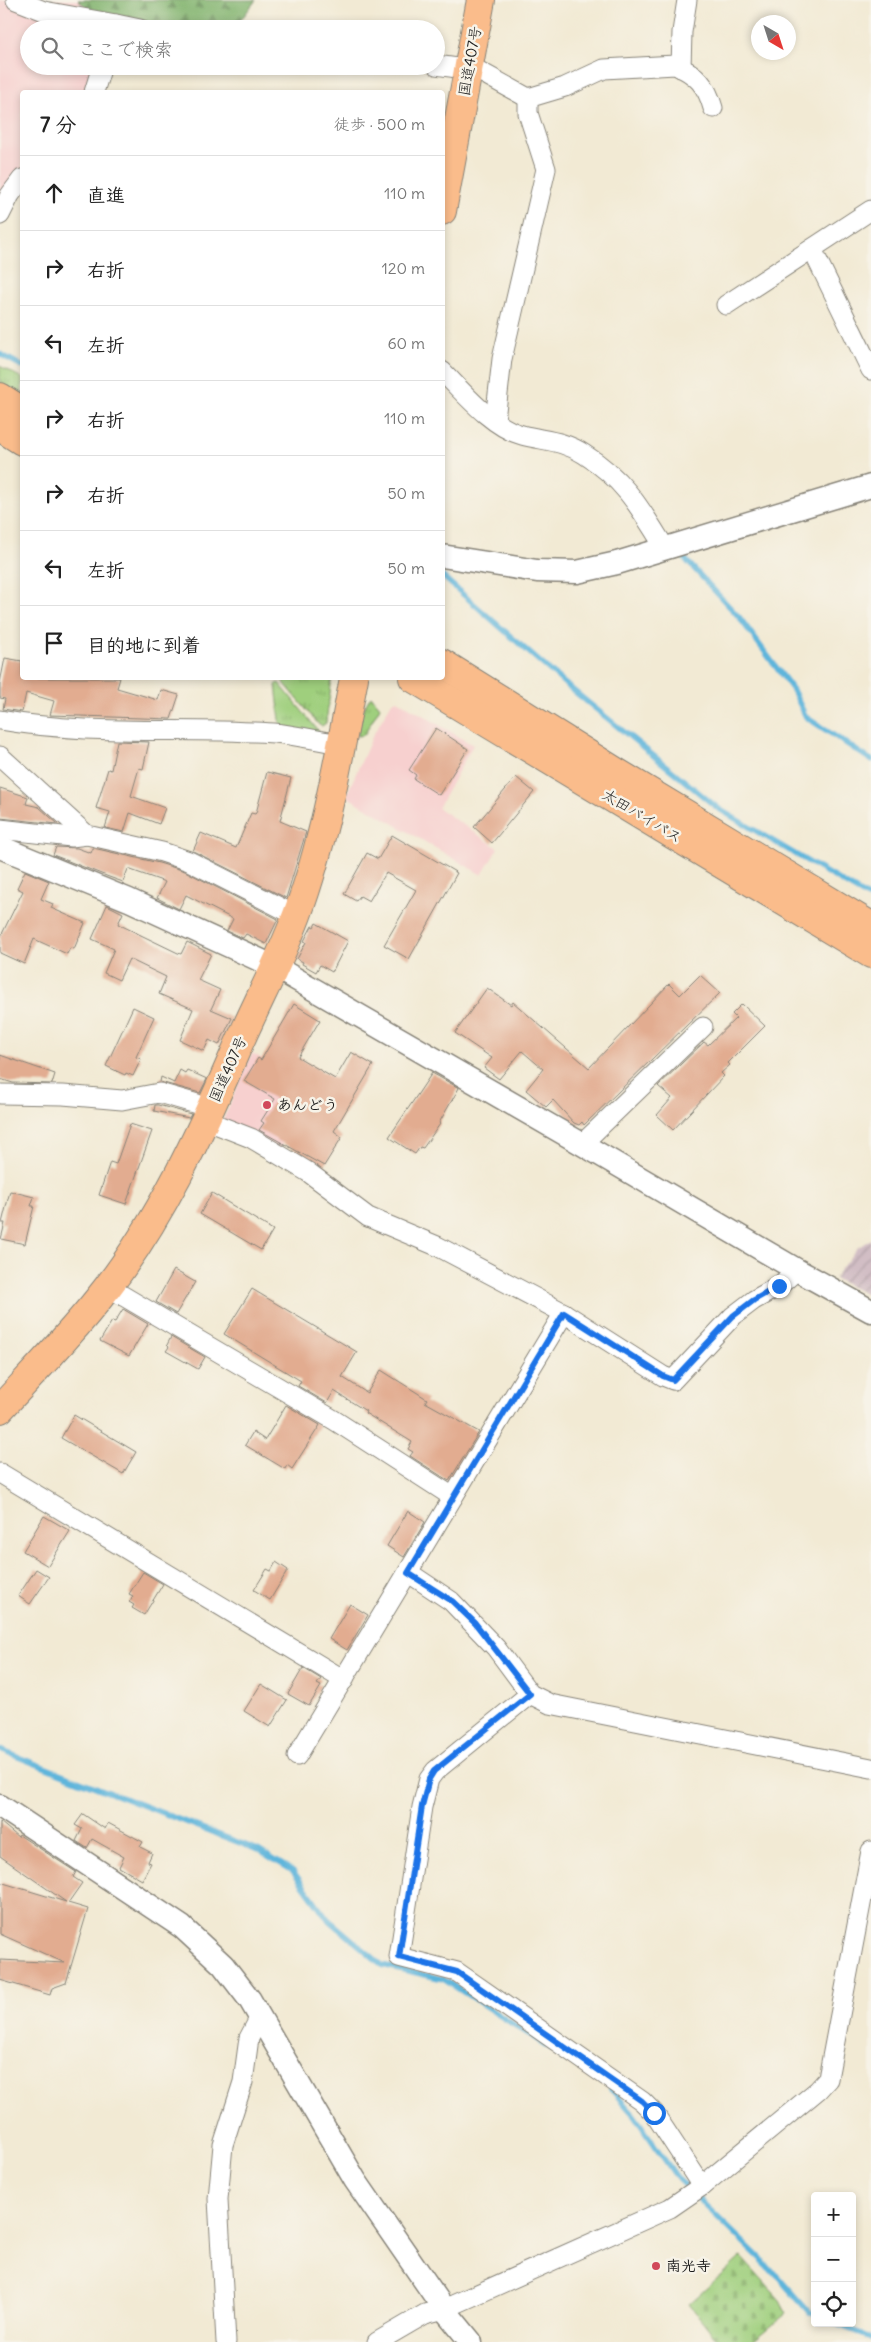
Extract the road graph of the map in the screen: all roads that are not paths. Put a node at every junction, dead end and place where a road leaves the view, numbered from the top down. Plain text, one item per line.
1 (16, 0) edge
2 (481, 0) edge
3 (687, 0) edge
4 (87, 20) edge
5 (445, 66) edge
6 (681, 68) junction
7 (469, 69) junction
8 (99, 75) edge
9 (95, 90) edge
10 (528, 98) junction
11 (713, 108) dead end
12 (20, 182) edge
13 (445, 195) edge
14 (871, 210) edge
15 (0, 215) edge
16 (812, 248) junction
17 (726, 305) dead end
18 (871, 370) edge
19 (445, 374) edge
20 (0, 397) edge
21 (20, 410) edge
22 (495, 420) junction
23 (0, 427) edge
24 (20, 440) edge
25 (871, 486) edge
26 (665, 548) junction
27 (445, 556) edge
28 (445, 665) edge
29 (354, 680) edge
30 (416, 680) edge
31 (0, 720) edge
32 (342, 744) junction
33 (0, 756) edge
34 (0, 829) edge
35 (87, 835) junction
36 (0, 846) edge
37 (296, 916) junction
38 (871, 926) edge
39 (871, 954) edge
40 (275, 967) junction
41 (703, 1027) dead end
42 (0, 1094) edge
43 (208, 1114) junction
44 (582, 1144) junction
45 (797, 1270) junction
46 (108, 1287) junction
47 (871, 1311) edge
48 (564, 1313) junction
49 (0, 1409) edge
50 (0, 1473) edge
51 (453, 1497) junction
52 (408, 1573) junction
53 (344, 1680) junction
54 (530, 1694) junction
55 (297, 1756) dead end
56 (871, 1768) edge
57 (0, 1806) edge
58 (871, 1851) edge
59 (260, 2017) junction
60 (702, 2186) junction
61 (444, 2309) junction
62 (226, 2342) edge
63 (377, 2342) edge
64 (471, 2342) edge

1 - 4 street
2 - 7 highway, 国道407号
3 - 6 street
5 - 7 street
6 - 10 street
6 - 11 street
7 - 10 street
7 - 13 highway, 国道407号
8 - 9 street
10 - 22 street
12 - 15 street
14 - 16 street
16 - 17 street
16 - 18 street
19 - 22 street
20 - 21 highway
22 - 26 street
23 - 24 highway
25 - 26 street
26 - 27 street
28 - 38 highway, 太田バイパス
29 - 32 highway, 国道407号
30 - 39 highway, 太田バイパス
31 - 32 street
32 - 37 highway, 国道407号
33 - 35 street
34 - 35 street
35 - 37 street
36 - 40 street
37 - 40 highway, 国道407号
40 - 43 highway, 国道407号
40 - 44 street
41 - 44 street
42 - 43 street
43 - 46 highway, 国道407号
43 - 48 street
44 - 45 street
45 - 47 street
45 - 48 street
46 - 49 highway, 国道407号
46 - 51 street
48 - 51 street
50 - 53 street
51 - 52 street
52 - 53 street
52 - 54 street
53 - 55 street
54 - 56 street
54 - 60 street
57 - 59 street
58 - 60 street
59 - 61 street
59 - 62 street
60 - 61 street
61 - 63 street
61 - 64 street

